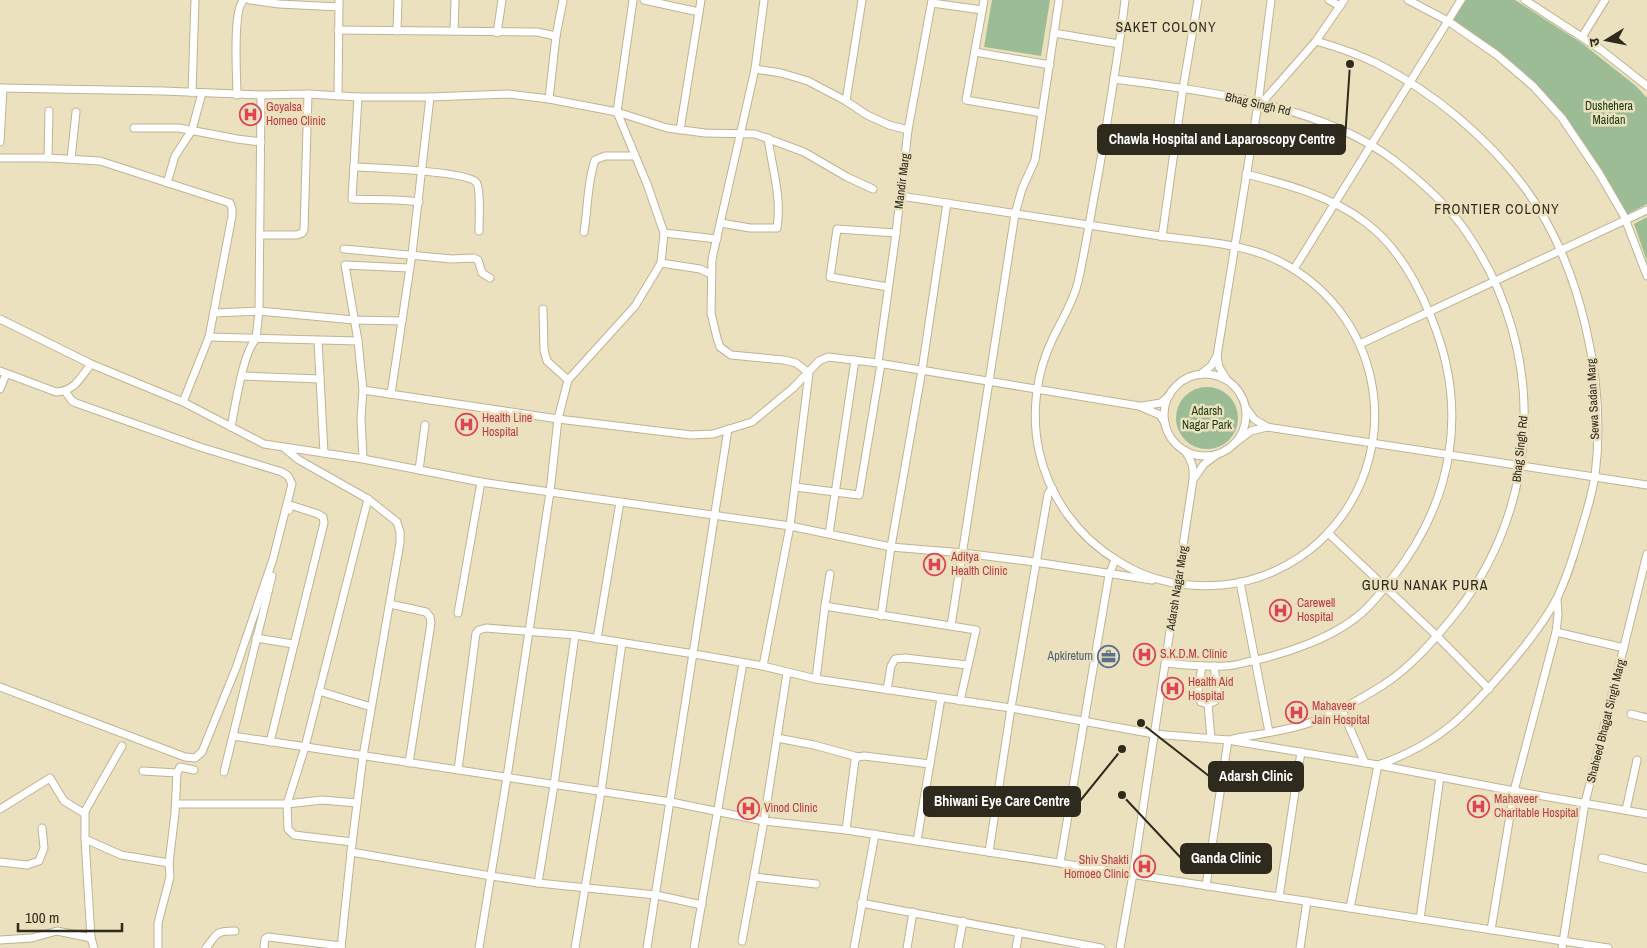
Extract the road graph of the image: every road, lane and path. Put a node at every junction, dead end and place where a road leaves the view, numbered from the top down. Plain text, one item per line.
1 (195, 0) edge
2 (244, 0) edge
3 (250, 0) edge
4 (398, 0) edge
5 (455, 0) edge
6 (502, 0) edge
7 (562, 0) edge
8 (633, 0) edge
9 (644, 0) edge
10 (701, 0) edge
11 (764, 0) edge
12 (862, 0) edge
13 (984, 0) edge
14 (1059, 0) edge
15 (1126, 0) edge
16 (1198, 0) edge
17 (1271, 0) edge
18 (1329, 0) edge
19 (1408, 0) edge
20 (1461, 0) edge
21 (1525, 0) edge
22 (1605, 0) edge
23 (932, 2) edge
24 (1342, 3) edge
25 (339, 4) edge
26 (982, 10) junction
27 (699, 12) junction
28 (1448, 21) junction
29 (338, 30) junction
30 (397, 31) junction
31 (454, 31) junction
32 (497, 32) junction
33 (1054, 33) junction
34 (556, 36) junction
35 (1582, 37) junction
36 (1316, 41) junction
37 (1120, 44) junction
38 (975, 52) junction
39 (1050, 65) junction
40 (756, 69) junction
41 (1114, 79) junction
42 (1410, 83) junction
43 (1647, 86) edge
44 (2, 88) edge
45 (1183, 88) junction
46 (192, 93) junction
47 (202, 93) junction
48 (308, 94) junction
49 (237, 95) junction
50 (261, 95) junction
51 (338, 96) junction
52 (358, 97) junction
53 (430, 97) junction
54 (549, 99) junction
55 (846, 101) junction
56 (1258, 104) junction
57 (49, 112) dead end
58 (76, 112) dead end
59 (617, 112) junction
60 (1042, 113) junction
61 (134, 128) dead end
62 (192, 130) junction
63 (680, 130) junction
64 (908, 130) junction
65 (742, 134) junction
66 (768, 138) junction
67 (0, 142) edge
68 (261, 142) junction
69 (1371, 145) junction
70 (635, 156) junction
71 (0, 158) edge
72 (48, 158) junction
73 (71, 159) junction
74 (354, 167) junction
75 (422, 172) junction
76 (1246, 174) junction
77 (168, 183) junction
78 (873, 189) dead end
79 (900, 196) junction
80 (419, 202) junction
81 (947, 203) junction
82 (1335, 203) junction
83 (1647, 210) edge
84 (1015, 214) junction
85 (1626, 220) junction
86 (720, 223) junction
87 (1089, 225) junction
88 (479, 231) dead end
89 (584, 232) dead end
90 (664, 233) junction
91 (896, 233) junction
92 (260, 234) junction
93 (1162, 237) junction
94 (717, 239) junction
95 (1234, 247) junction
96 (344, 249) dead end
97 (1560, 252) junction
98 (412, 254) junction
99 (661, 263) junction
100 (409, 268) junction
101 (1294, 269) junction
102 (711, 274) junction
103 (1647, 276) edge
104 (490, 278) dead end
105 (1495, 282) junction
106 (888, 287) junction
107 (543, 309) dead end
108 (259, 311) junction
109 (1430, 312) junction
110 (214, 313) junction
111 (0, 319) edge
112 (354, 320) junction
113 (402, 321) junction
114 (209, 337) junction
115 (256, 339) junction
116 (318, 341) junction
117 (358, 341) junction
118 (1360, 344) junction
119 (1217, 356) junction
120 (855, 360) junction
121 (880, 363) junction
122 (91, 364) junction
123 (922, 370) junction
124 (3, 373) edge
125 (809, 373) junction
126 (1201, 374) junction
127 (242, 376) junction
128 (320, 379) junction
129 (568, 380) junction
130 (1227, 380) junction
131 (989, 381) junction
132 (1037, 389) junction
133 (0, 390) edge
134 (363, 390) junction
135 (65, 391) junction
136 (391, 394) junction
137 (1169, 396) junction
138 (183, 402) junction
139 (1245, 405) junction
140 (1140, 406) junction
141 (558, 419) junction
142 (1165, 423) junction
143 (425, 425) dead end
144 (231, 427) junction
145 (1267, 427) junction
146 (728, 429) junction
147 (1235, 443) junction
148 (1373, 444) junction
149 (283, 447) junction
150 (1185, 451) junction
151 (324, 453) junction
152 (1218, 454) junction
153 (1449, 455) junction
154 (363, 459) junction
155 (1521, 466) junction
156 (419, 470) junction
157 (1595, 477) junction
158 (1193, 480) junction
159 (481, 482) junction
160 (1647, 485) edge
161 (795, 487) junction
162 (1052, 488) junction
163 (550, 492) junction
164 (835, 493) junction
165 (368, 499) junction
166 (620, 502) junction
167 (715, 516) junction
168 (790, 526) junction
169 (1328, 533) junction
170 (830, 534) junction
171 (891, 546) junction
172 (963, 553) junction
173 (1647, 554) edge
174 (1115, 560) junction
175 (1035, 562) junction
176 (830, 574) dead end
177 (1109, 574) junction
178 (1240, 582) junction
179 (1178, 584) junction
180 (1385, 587) junction
181 (1557, 599) junction
182 (390, 604) junction
183 (826, 606) junction
184 (458, 614) dead end
185 (881, 616) junction
186 (951, 626) junction
187 (528, 632) junction
188 (1556, 632) junction
189 (575, 635) junction
190 (1437, 636) junction
191 (256, 638) junction
192 (597, 639) junction
193 (622, 643) junction
194 (293, 644) junction
195 (1624, 648) junction
196 (694, 654) junction
197 (1255, 660) junction
198 (1166, 662) junction
199 (743, 663) junction
200 (967, 665) junction
201 (763, 666) junction
202 (1202, 666) junction
203 (1214, 666) junction
204 (787, 672) junction
205 (816, 679) junction
206 (0, 687) edge
207 (1489, 689) junction
208 (887, 690) junction
209 (319, 691) junction
210 (942, 698) junction
211 (960, 701) junction
212 (1208, 704) junction
213 (372, 707) junction
214 (1011, 708) junction
215 (1341, 708) junction
216 (1631, 714) dead end
217 (1647, 718) edge
218 (1083, 721) junction
219 (1269, 732) junction
220 (1154, 734) junction
221 (233, 736) junction
222 (777, 738) junction
223 (1210, 739) junction
224 (1228, 740) junction
225 (270, 742) junction
226 (122, 746) dead end
227 (305, 747) junction
228 (1301, 752) junction
229 (363, 756) junction
230 (858, 757) junction
231 (1637, 760) dead end
232 (410, 763) junction
233 (1365, 763) junction
234 (930, 764) junction
235 (1378, 765) junction
236 (194, 770) dead end
237 (458, 770) junction
238 (144, 771) dead end
239 (224, 772) dead end
240 (177, 773) junction
241 (507, 777) junction
242 (1440, 777) junction
243 (554, 785) junction
244 (1514, 791) junction
245 (601, 792) junction
246 (670, 802) junction
247 (357, 803) junction
248 (1585, 803) junction
249 (176, 804) junction
250 (287, 804) junction
251 (0, 809) edge
252 (717, 810) junction
253 (1626, 810) junction
254 (85, 811) junction
255 (1647, 814) edge
256 (764, 821) junction
257 (42, 828) dead end
258 (846, 830) junction
259 (875, 834) junction
260 (85, 839) junction
261 (917, 841) junction
262 (352, 842) junction
263 (351, 852) junction
264 (990, 852) junction
265 (1602, 858) dead end
266 (0, 862) edge
267 (1060, 863) junction
268 (170, 864) junction
269 (1647, 869) edge
270 (1133, 874) junction
271 (491, 876) junction
272 (754, 876) junction
273 (538, 883) junction
274 (816, 884) dead end
275 (1206, 886) junction
276 (586, 888) junction
277 (656, 895) junction
278 (1278, 897) junction
279 (1307, 901) junction
280 (861, 903) junction
281 (702, 905) junction
282 (1350, 908) junction
283 (913, 912) junction
284 (1420, 919) junction
285 (963, 921) junction
286 (1491, 930) junction
287 (235, 931) dead end
288 (1018, 932) junction
289 (91, 938) junction
290 (0, 940) edge
291 (742, 942) dead end
292 (1563, 945) edge
293 (341, 947) edge
294 (94, 948) edge
295 (158, 948) edge
296 (206, 948) edge
297 (264, 948) edge
298 (479, 948) edge
299 (575, 948) edge
300 (647, 948) edge
301 (694, 948) edge
302 (854, 948) edge
303 (907, 948) edge
304 (958, 948) edge
305 (1016, 948) edge
306 (1101, 948) edge
307 (1120, 948) edge
308 (1300, 948) edge
309 (1608, 948) edge

1 - 46 street
2 - 49 street
3 - 25 street
4 - 30 street
5 - 31 street
6 - 32 street
7 - 34 street
8 - 59 street
9 - 27 street
10 - 27 street
11 - 40 street
12 - 55 street
13 - 26 street
14 - 33 street
15 - 37 street
16 - 45 street
17 - 56 street
18 - 24 street
19 - 28 street
20 - 28 street
21 - 35 street
22 - 35 street
23 - 26 street
23 - 64 street, Mandir Marg
24 - 36 street
25 - 29 street
26 - 38 street
27 - 63 street
28 - 42 street
28 - 85 street
29 - 30 street
29 - 51 street
30 - 31 street
31 - 32 street
32 - 34 street
33 - 37 street
33 - 39 street
34 - 54 street
35 - 43 street
36 - 42 street, Sewa Sadan Marg
36 - 56 street
37 - 41 street
38 - 39 street
38 - 60 street
39 - 60 street
40 - 55 street
40 - 65 street
41 - 45 street, Bhag Singh Rd
41 - 87 street
42 - 69 street
42 - 97 street, Sewa Sadan Marg
44 - 46 street
44 - 67 street
45 - 56 street, Bhag Singh Rd
45 - 93 street
46 - 47 street
47 - 49 street
47 - 62 street
48 - 50 street
48 - 51 street
48 - 92 street
49 - 50 street
50 - 68 street
51 - 52 street
52 - 53 street
52 - 74 street
53 - 54 street
53 - 75 street
54 - 59 street
55 - 64 street
56 - 69 street, Bhag Singh Rd
56 - 76 street
57 - 72 street
58 - 73 street
59 - 63 street
59 - 70 street
60 - 84 street
61 - 62 street
62 - 68 street
62 - 77 street
63 - 65 street
64 - 79 street, Mandir Marg
65 - 66 street
65 - 86 street
66 - 78 street
66 - 86 street
68 - 92 street
69 - 82 street
69 - 105 street, Bhag Singh Rd
70 - 89 street
70 - 90 street
71 - 72 street
72 - 73 street
73 - 77 street
74 - 75 street
74 - 80 street
75 - 80 street
75 - 88 street
76 - 82 street
76 - 95 street
77 - 110 street
79 - 81 street
79 - 91 street, Mandir Marg
80 - 98 street
81 - 84 street
81 - 123 street
82 - 101 street
82 - 109 street
83 - 85 street
84 - 87 street
84 - 131 street
85 - 97 street
85 - 103 street
86 - 94 street
87 - 93 street
87 - 132 street
90 - 94 street
90 - 99 street
91 - 106 street, Mandir Marg
91 - 106 street
92 - 108 street
93 - 95 street
94 - 102 street
95 - 101 street
95 - 119 street
96 - 98 street
97 - 105 street
97 - 157 street, Sewa Sadan Marg
98 - 100 street
98 - 104 street
99 - 102 street
99 - 129 street
100 - 112 street
100 - 113 street
101 - 118 street
102 - 125 street
105 - 109 street
105 - 155 street, Bhag Singh Rd
106 - 121 street, Mandir Marg
107 - 129 street
108 - 110 street
108 - 112 street
108 - 115 street
109 - 118 street
109 - 153 street
110 - 114 street
111 - 122 street
112 - 113 street
112 - 117 street
113 - 136 street
114 - 115 street
114 - 138 street
115 - 116 street
115 - 127 street
116 - 117 street
116 - 128 street
117 - 134 street
118 - 148 street
119 - 126 street
119 - 130 street
120 - 121 street
120 - 125 street
120 - 164 street
121 - 123 street
121 - 164 street, Mandir Marg
122 - 135 street
122 - 138 street
123 - 131 street
123 - 171 street
124 - 133 street
124 - 135 street
125 - 146 street
125 - 161 street
126 - 130 street
126 - 137 street
127 - 128 street
127 - 144 street
128 - 151 street
129 - 141 street
130 - 139 street
131 - 132 street
131 - 172 street
132 - 140 street
132 - 162 street
134 - 136 street
134 - 154 street
135 - 206 street
136 - 141 street
137 - 140 street
137 - 142 street
138 - 144 street
139 - 145 street
139 - 147 street
140 - 142 street
141 - 146 street
141 - 163 street
142 - 150 street
143 - 156 street
144 - 149 street
145 - 147 street
145 - 148 street
146 - 167 street
147 - 152 street
148 - 153 street
148 - 169 street
149 - 151 street
149 - 165 street
150 - 152 street
150 - 158 street
151 - 154 street
152 - 158 street
153 - 155 street
153 - 180 street
154 - 156 street
155 - 157 street
155 - 190 street, Bhag Singh Rd
156 - 159 street
157 - 160 street
157 - 181 street, Sewa Sadan Marg
158 - 179 street, Adarsh Nagar Marg
159 - 163 street
159 - 184 street
161 - 164 street
161 - 168 street
162 - 174 street
162 - 175 street
163 - 166 street
163 - 187 street
164 - 170 street
165 - 182 street
165 - 209 street
166 - 167 street
166 - 192 street
167 - 168 street
167 - 196 street
168 - 170 street
168 - 201 street
169 - 178 street
169 - 180 street
170 - 171 street
171 - 172 street
171 - 185 street
172 - 175 street
172 - 186 street
173 - 195 street, Shaheed Bhagat Singh Marg
174 - 177 street
174 - 179 street
175 - 177 street
175 - 214 street
176 - 183 street
177 - 179 street
177 - 218 street
178 - 179 street
178 - 197 street
179 - 198 street, Adarsh Nagar Marg
180 - 190 street
180 - 197 street
181 - 188 street
181 - 207 street, Sewa Sadan Marg
182 - 213 street
182 - 232 street
183 - 185 street
183 - 205 street
185 - 186 street
186 - 200 street
187 - 189 street
187 - 237 street
187 - 241 street
188 - 195 street
188 - 244 street
189 - 192 street
189 - 243 street
190 - 207 street
190 - 215 street, Bhag Singh Rd
191 - 194 street
191 - 194 street
191 - 221 street
192 - 193 street
193 - 196 street
193 - 245 street
194 - 225 street
195 - 248 street, Shaheed Bhagat Singh Marg
196 - 199 street
196 - 246 street
197 - 203 street
197 - 219 street
198 - 202 street
198 - 220 street, Adarsh Nagar Marg
199 - 201 street
199 - 252 street
200 - 208 street
200 - 211 street
201 - 204 street
202 - 203 street
202 - 212 street
203 - 212 street
204 - 205 street
204 - 222 street
205 - 208 street
207 - 235 street, Sewa Sadan Marg
208 - 210 street
209 - 213 street
209 - 227 street
210 - 211 street
210 - 234 street
211 - 214 street
212 - 223 street
213 - 229 street
214 - 218 street
214 - 264 street
215 - 219 street, Bhag Singh Rd
215 - 233 street
216 - 217 street
218 - 220 street
218 - 267 street
219 - 224 street, Bhag Singh Rd
220 - 223 street
220 - 270 street, Adarsh Nagar Marg
221 - 225 street
221 - 239 street
222 - 230 street
222 - 256 street
223 - 224 street
224 - 228 street
224 - 275 street
225 - 227 street
226 - 254 street
227 - 229 street
227 - 250 street
228 - 233 street
228 - 278 street
229 - 232 street
229 - 247 street
230 - 234 street
230 - 258 street
231 - 253 street
232 - 237 street
233 - 235 street
234 - 261 street
235 - 242 street
235 - 282 street
236 - 240 street
237 - 241 street
238 - 240 street
240 - 249 street
241 - 243 street
241 - 271 street
242 - 244 street
242 - 284 street
243 - 245 street
243 - 273 street
244 - 248 street
244 - 286 street
245 - 246 street
245 - 276 street
246 - 252 street
246 - 277 street
247 - 250 street
247 - 262 street
248 - 253 street
248 - 292 street, Shaheed Bhagat Singh Marg
249 - 250 street
249 - 268 street
250 - 262 street
251 - 254 street
252 - 256 street
252 - 281 street
253 - 255 street
254 - 260 street
256 - 258 street
256 - 272 street
257 - 266 street
258 - 259 street
259 - 261 street
259 - 280 street
260 - 268 street
260 - 289 street
261 - 264 street
262 - 263 street
263 - 271 street
263 - 293 street
264 - 267 street
265 - 269 street
267 - 270 street
268 - 295 street
270 - 275 street
270 - 307 street, Adarsh Nagar Marg
271 - 273 street
271 - 298 street
272 - 274 street
272 - 291 street
273 - 276 street
275 - 278 street
276 - 277 street
276 - 299 street
277 - 281 street
277 - 300 street
278 - 279 street
279 - 282 street
279 - 308 street
280 - 283 street
280 - 302 street
281 - 301 street
282 - 284 street
283 - 285 street
283 - 303 street
284 - 286 street
285 - 288 street
285 - 304 street
286 - 292 street
287 - 296 street
288 - 305 street
288 - 306 street
289 - 290 street
289 - 294 street
292 - 309 street
293 - 297 street

